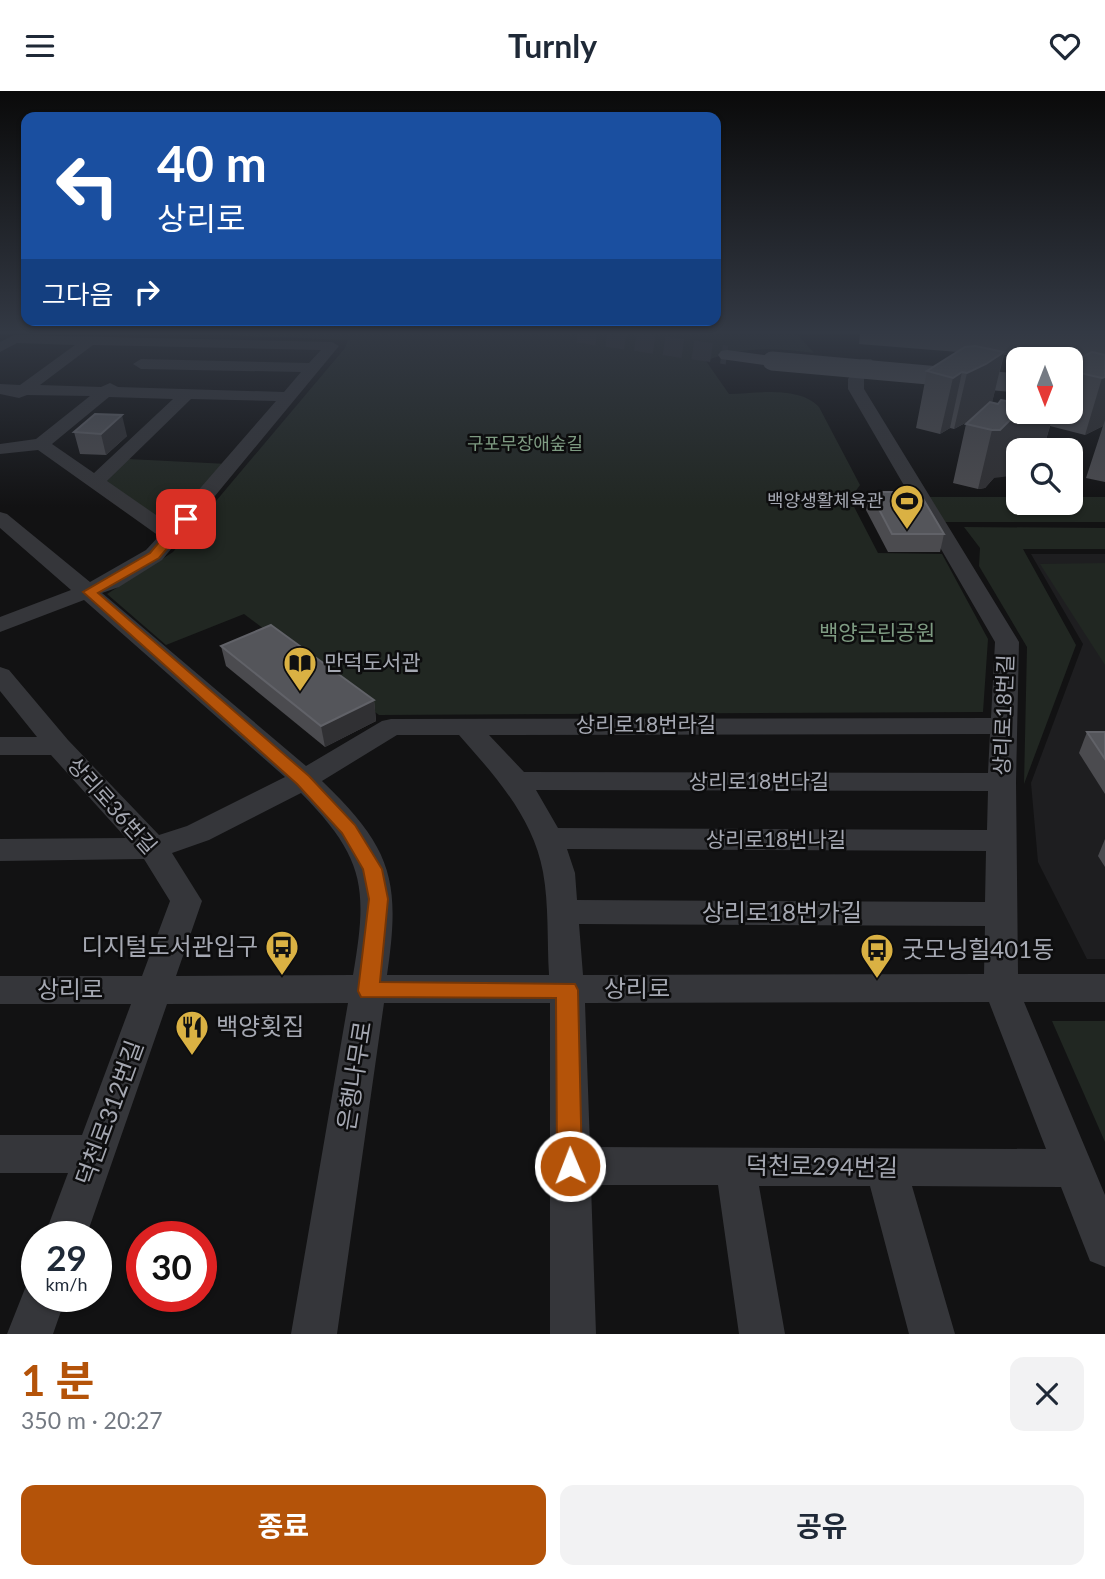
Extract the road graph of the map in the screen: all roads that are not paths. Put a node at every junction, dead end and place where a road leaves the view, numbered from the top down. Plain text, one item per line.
1 (22, 391) edge
2 (64, 391) edge
3 (296, 391) edge
4 (857, 391) edge
5 (105, 392) junction
6 (187, 394) junction
7 (291, 397) junction
8 (0, 407) edge
9 (41, 444) junction
10 (0, 449) edge
11 (96, 481) junction
12 (0, 518) edge
13 (171, 535) junction
14 (89, 592) junction
15 (0, 625) edge
16 (0, 675) edge
17 (465, 725) junction
18 (1003, 726) junction
19 (58, 746) junction
20 (0, 747) edge
21 (303, 780) junction
22 (516, 781) junction
23 (1002, 782) junction
24 (549, 838) junction
25 (1002, 841) junction
26 (153, 848) junction
27 (0, 850) edge
28 (562, 912) junction
29 (1003, 914) junction
30 (1001, 988) junction
31 (1105, 988) edge
32 (0, 990) edge
33 (155, 990) junction
34 (567, 990) junction
35 (368, 991) junction
36 (0, 1154) edge
37 (96, 1154) junction
38 (735, 1165) junction
39 (570, 1166) junction
40 (886, 1168) junction
41 (1074, 1168) junction
42 (71, 1221) edge
43 (1105, 1246) edge
44 (38, 1312) edge
45 (30, 1334) edge
46 (314, 1334) edge
47 (573, 1334) edge
48 (762, 1334) edge
49 (932, 1334) edge

1 - 8 street
2 - 5 street
3 - 7 street
4 - 18 street, 상리로18번길
5 - 6 street
5 - 9 street
6 - 7 street
6 - 11 street
7 - 13 street
9 - 10 street
9 - 11 street
11 - 13 street
12 - 14 street, 은행나무로
13 - 14 street
14 - 15 street
14 - 21 street, 은행나무로
16 - 19 street, 상리로36번길
17 - 18 street, 상리로18번라길
17 - 21 street, 상리로18번라길
17 - 22 street
18 - 23 street, 상리로18번길
19 - 20 street
19 - 26 street, 상리로36번길
21 - 26 street
21 - 35 street, 은행나무로
22 - 23 street, 상리로18번다길
22 - 24 street
23 - 25 street, 상리로18번길
24 - 25 street, 상리로18번나길
24 - 28 street
25 - 29 street, 상리로18번길
26 - 27 street
26 - 33 street, 상리로36번길
28 - 29 street, 상리로18번가길
28 - 34 street
29 - 30 street, 상리로18번길
30 - 31 street, 상리로
30 - 34 street, 상리로
30 - 41 street
32 - 33 street, 상리로
33 - 35 street, 상리로
33 - 37 street, 덕천로312번길
34 - 35 street, 상리로
34 - 39 street
35 - 46 street, 은행나무로
36 - 37 street
37 - 42 street, 덕천로312번길
38 - 39 street, 덕천로294번길
38 - 40 street, 덕천로294번길
38 - 48 street
39 - 47 street
40 - 41 street, 덕천로294번길
40 - 49 street
41 - 43 street
44 - 45 street

